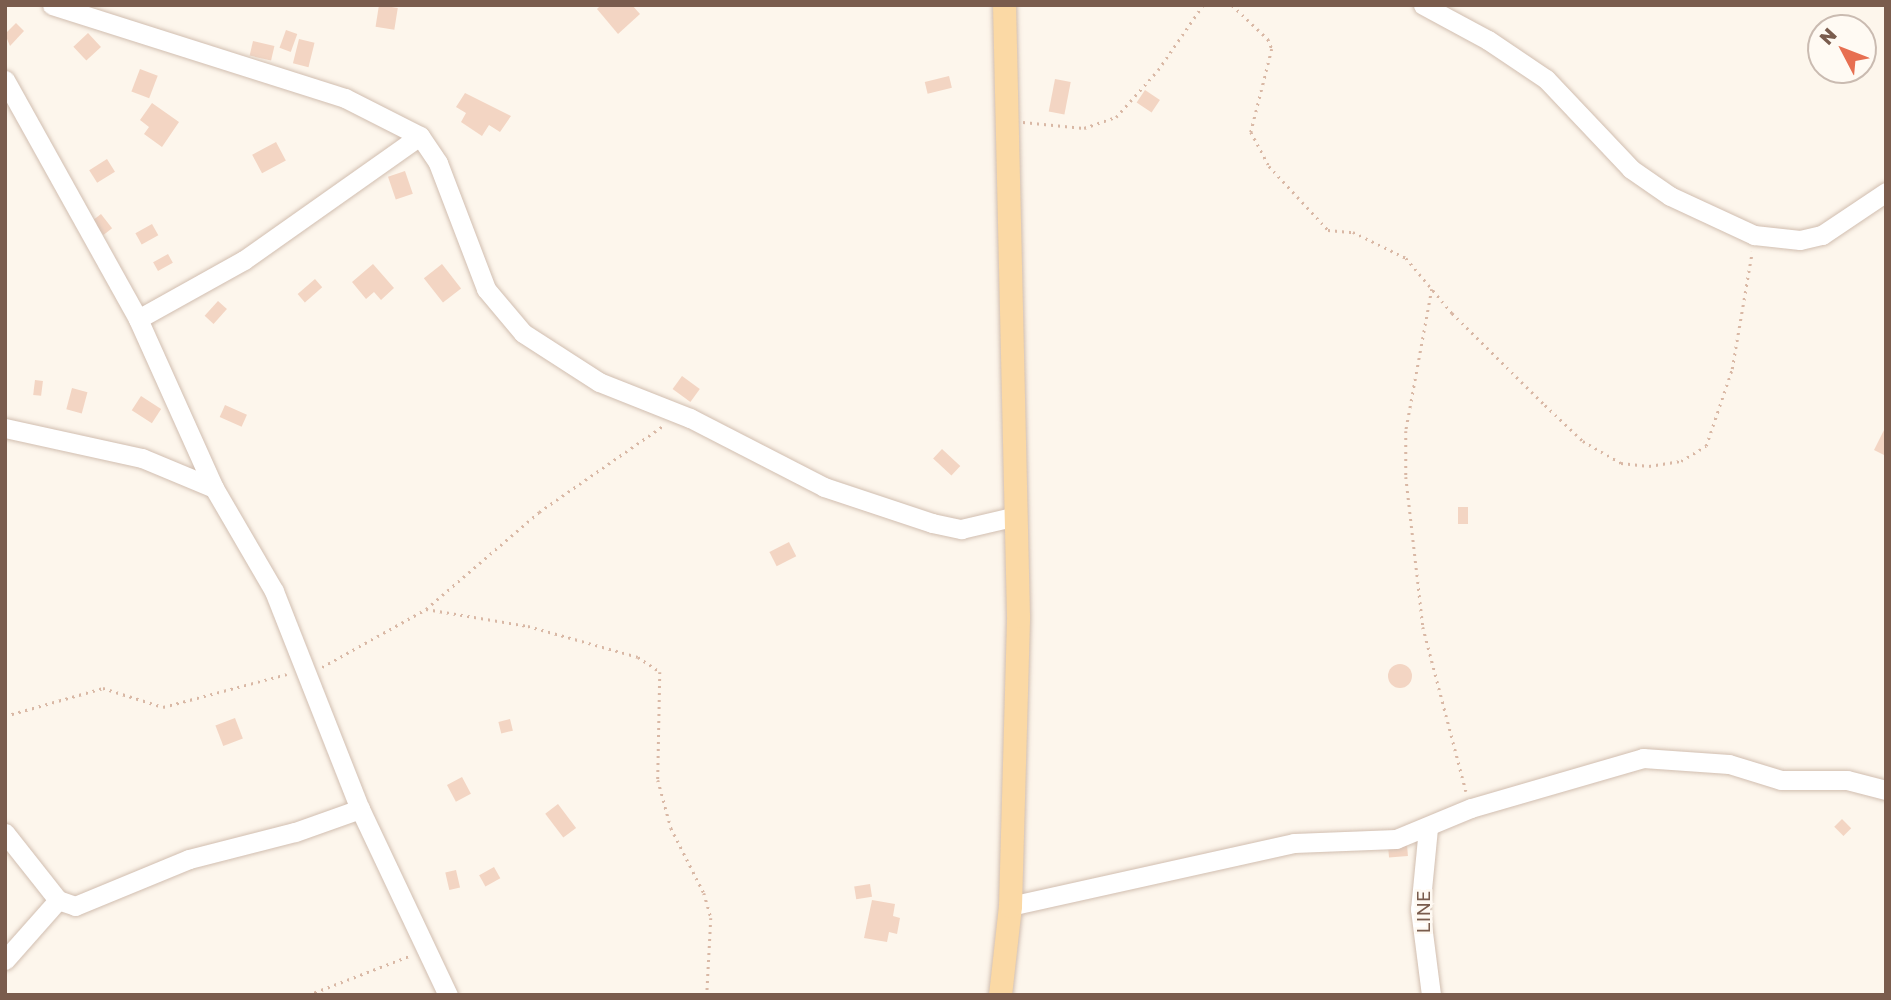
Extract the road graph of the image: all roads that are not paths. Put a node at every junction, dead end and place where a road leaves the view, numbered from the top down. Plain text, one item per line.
1 (52, 5) edge
2 (1004, 5) edge
3 (1423, 5) edge
4 (5, 80) edge
5 (420, 136) junction
6 (1886, 192) edge
7 (138, 319) junction
8 (5, 428) edge
9 (214, 488) junction
10 (1016, 516) junction
11 (1886, 790) edge
12 (360, 809) junction
13 (1428, 828) junction
14 (5, 833) edge
15 (58, 900) junction
16 (1010, 906) junction
17 (5, 960) edge
18 (448, 995) edge
19 (1000, 995) edge
20 (1431, 995) edge

1 - 5 street
2 - 10 main road
3 - 6 street
4 - 7 street
5 - 7 street
5 - 10 street
7 - 9 street
8 - 9 street
9 - 12 street
10 - 16 main road
11 - 13 street
12 - 15 street
12 - 18 street
13 - 16 street
13 - 20 street, LINE
14 - 15 street
15 - 17 street
16 - 19 main road

